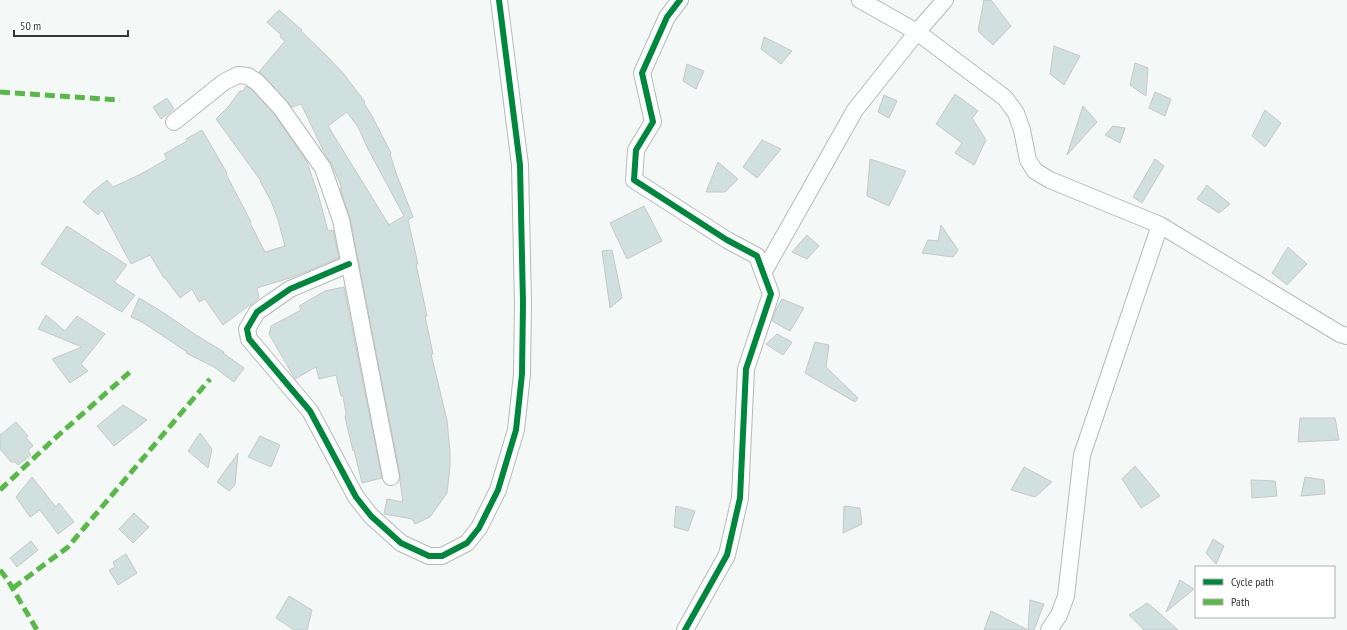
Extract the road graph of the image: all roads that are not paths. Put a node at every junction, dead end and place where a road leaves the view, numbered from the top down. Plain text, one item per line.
1 (499, 0) edge
2 (680, 0) edge
3 (860, 0) edge
4 (945, 0) edge
5 (917, 32) junction
6 (174, 122) dead end
7 (1160, 225) junction
8 (349, 264) junction
9 (763, 272) junction
10 (1347, 336) edge
11 (391, 477) dead end
12 (685, 630) edge
13 (1049, 630) edge

1 - 8 street
2 - 9 street
3 - 5 street
4 - 5 street
5 - 7 street
5 - 9 street
6 - 8 street
7 - 10 street
7 - 13 street
8 - 11 street
9 - 12 street

